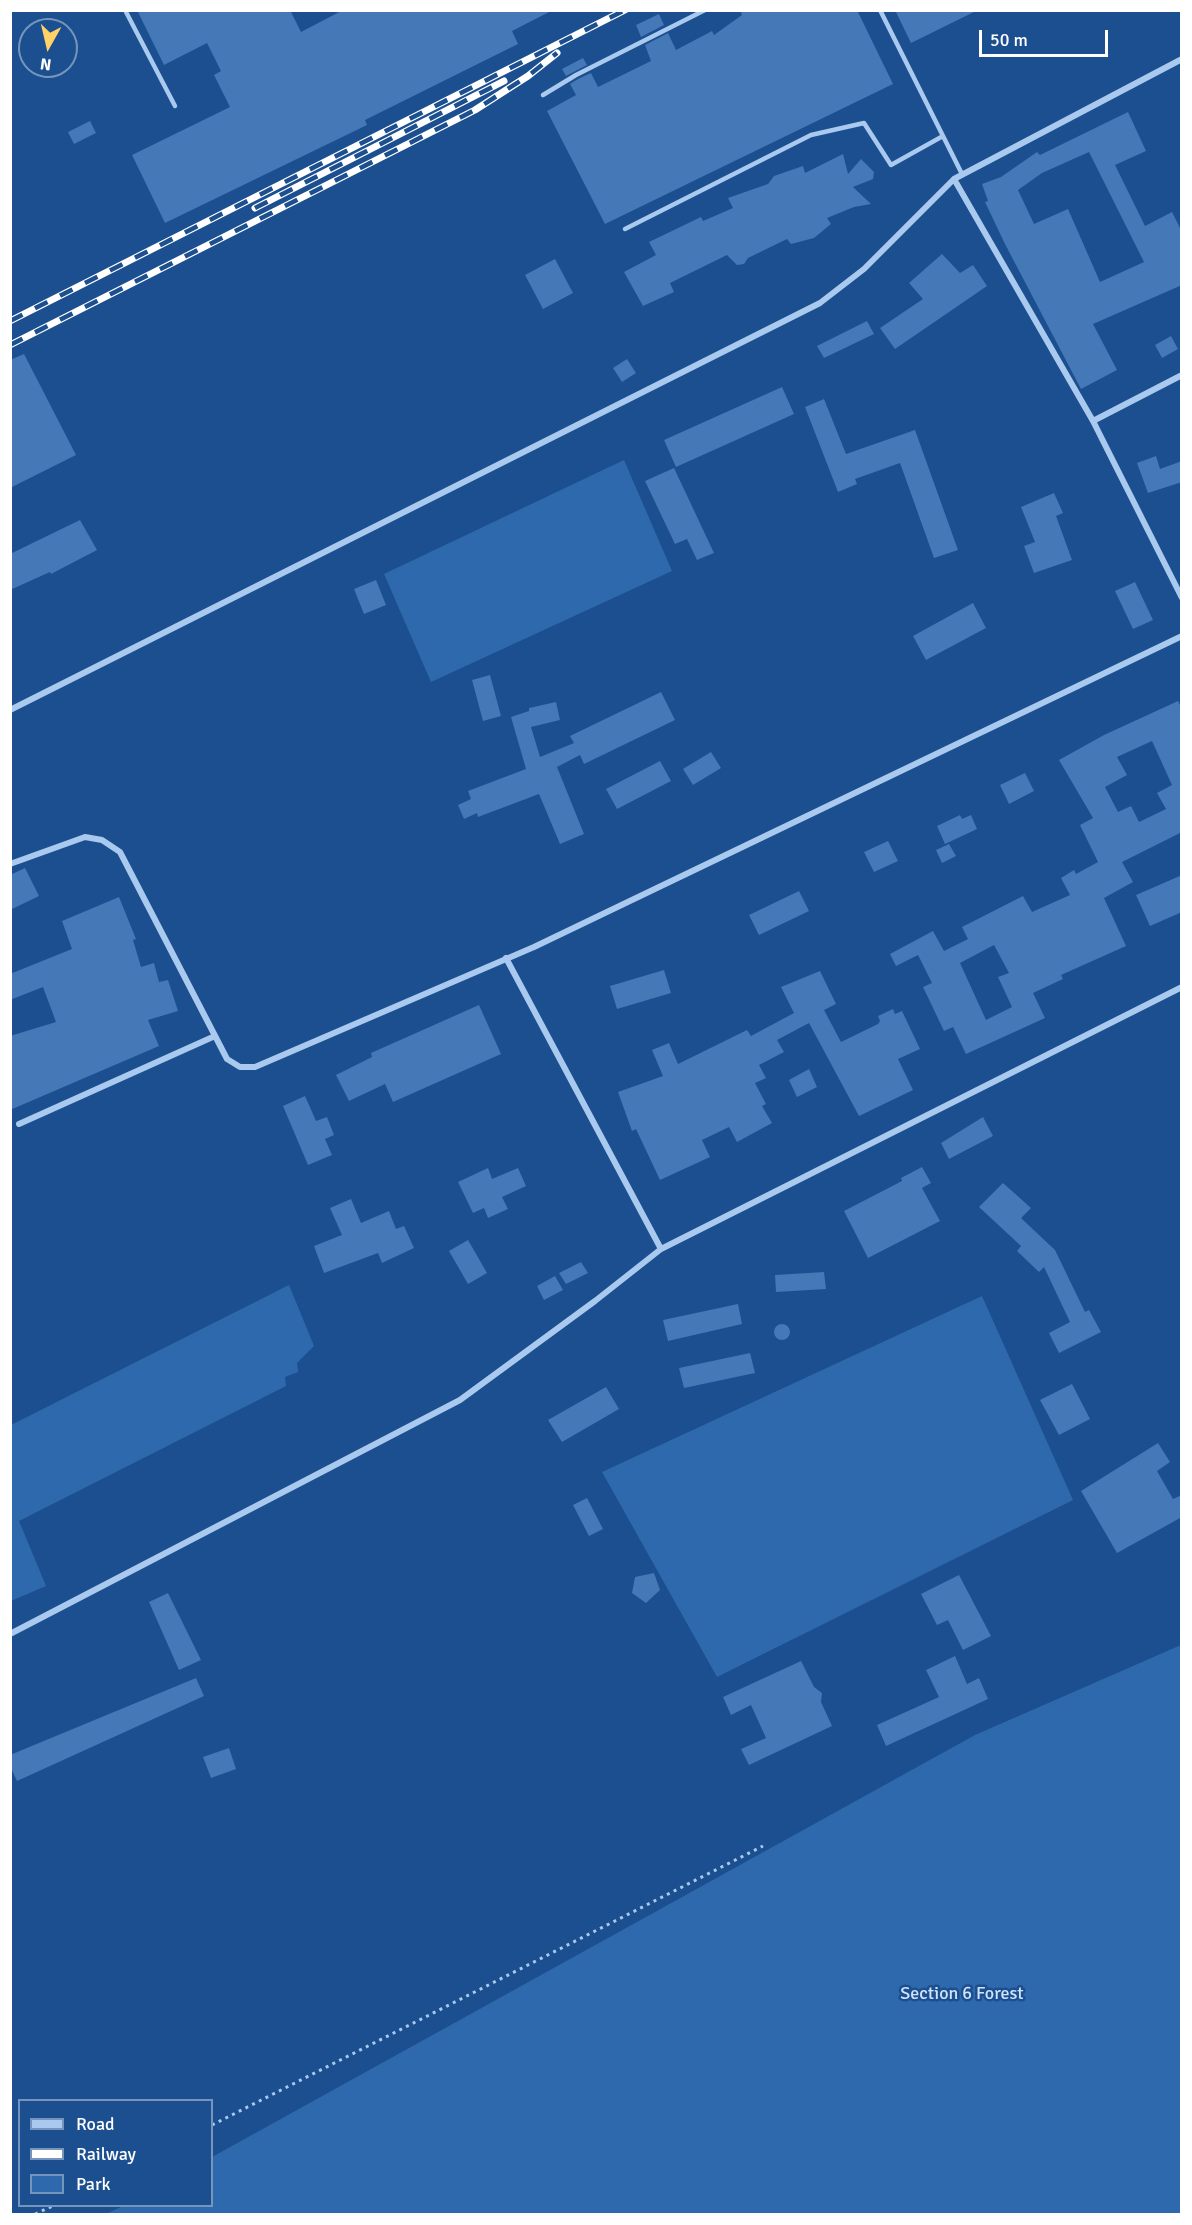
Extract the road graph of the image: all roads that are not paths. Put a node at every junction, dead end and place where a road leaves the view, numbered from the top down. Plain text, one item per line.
1 (125, 10) edge
2 (705, 10) edge
3 (880, 10) edge
4 (1182, 59) edge
5 (543, 95) dead end
6 (175, 106) dead end
7 (943, 136) junction
8 (962, 174) junction
9 (954, 178) junction
10 (625, 230) dead end
11 (1182, 375) edge
12 (1092, 422) junction
13 (1182, 598) edge
14 (1182, 636) edge
15 (10, 710) edge
16 (10, 864) edge
17 (506, 958) junction
18 (1182, 987) edge
19 (215, 1036) junction
20 (19, 1124) dead end
21 (661, 1249) junction
22 (10, 1634) edge

1 - 6 lane
2 - 5 lane
3 - 7 lane
4 - 8 street
7 - 8 lane
7 - 10 lane
8 - 9 street
9 - 12 street
9 - 15 street
11 - 12 street
12 - 13 street
14 - 17 street
16 - 19 street
17 - 19 street
17 - 21 street
18 - 21 street
19 - 20 street
21 - 22 street

